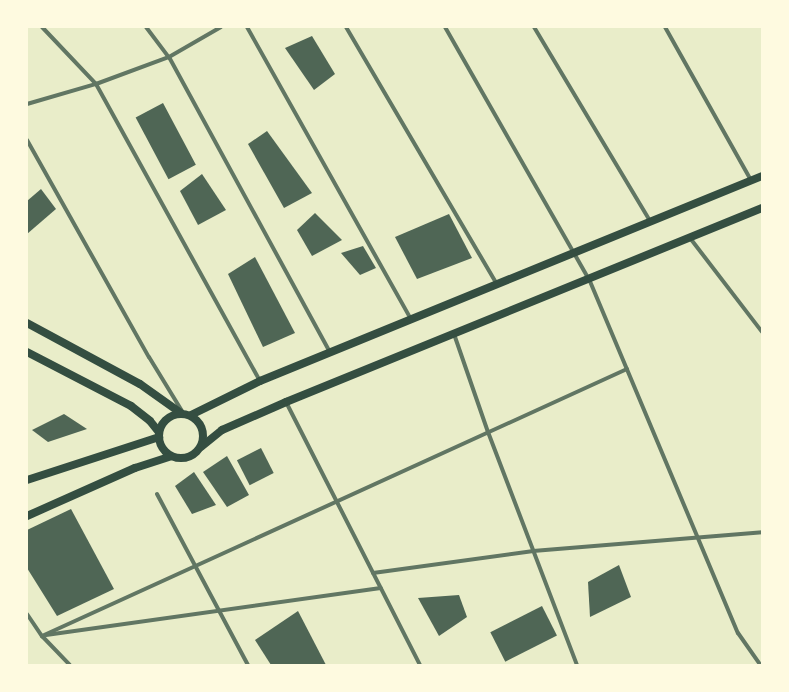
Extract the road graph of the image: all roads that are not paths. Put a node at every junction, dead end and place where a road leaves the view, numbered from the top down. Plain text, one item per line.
1 (42, 27) edge
2 (146, 27) edge
3 (221, 27) edge
4 (247, 27) edge
5 (346, 27) edge
6 (445, 27) edge
7 (534, 27) edge
8 (665, 27) edge
9 (169, 57) junction
10 (96, 84) junction
11 (27, 104) edge
12 (27, 140) edge
13 (762, 176) edge
14 (751, 181) junction
15 (762, 208) edge
16 (651, 222) junction
17 (690, 238) junction
18 (574, 253) junction
19 (589, 278) junction
20 (497, 284) junction
21 (411, 319) junction
22 (27, 323) edge
23 (762, 332) edge
24 (454, 334) junction
25 (27, 352) edge
26 (330, 352) junction
27 (627, 369) junction
28 (260, 381) junction
29 (286, 402) junction
30 (185, 414) junction
31 (488, 432) junction
32 (159, 434) junction
33 (201, 448) junction
34 (171, 456) junction
35 (27, 480) edge
36 (157, 494) dead end
37 (335, 502) junction
38 (27, 516) edge
39 (762, 532) edge
40 (698, 538) junction
41 (533, 551) junction
42 (196, 566) junction
43 (374, 573) junction
44 (381, 588) junction
45 (220, 612) junction
46 (27, 614) edge
47 (42, 636) junction
48 (70, 665) edge
49 (248, 665) edge
50 (420, 665) edge
51 (577, 665) edge
52 (760, 665) edge

1 - 10 street
2 - 9 street
3 - 9 street
4 - 21 street
5 - 20 street
6 - 18 street
7 - 16 street
8 - 14 street
9 - 10 street
9 - 26 street
10 - 11 street
10 - 28 street
12 - 30 street
13 - 14 main road
14 - 16 main road
15 - 17 main road
16 - 18 main road
17 - 19 main road
17 - 23 street
18 - 19 street
18 - 20 main road
19 - 24 main road
19 - 27 street
20 - 21 main road
21 - 26 main road
22 - 30 main road
24 - 29 main road
24 - 31 street
25 - 32 main road
26 - 28 main road
27 - 31 street
27 - 40 street
28 - 30 main road
29 - 33 main road
29 - 37 street
30 - 32 main road
30 - 33 main road
31 - 37 street
31 - 41 street
32 - 34 main road
32 - 35 main road
33 - 34 main road
34 - 38 main road
36 - 42 street
37 - 42 street
37 - 43 street
39 - 40 street
40 - 41 street
40 - 52 street
41 - 43 street
41 - 51 street
42 - 45 street
42 - 47 street
43 - 44 street
44 - 45 street
44 - 50 street
45 - 47 street
45 - 49 street
46 - 47 street
47 - 48 street

